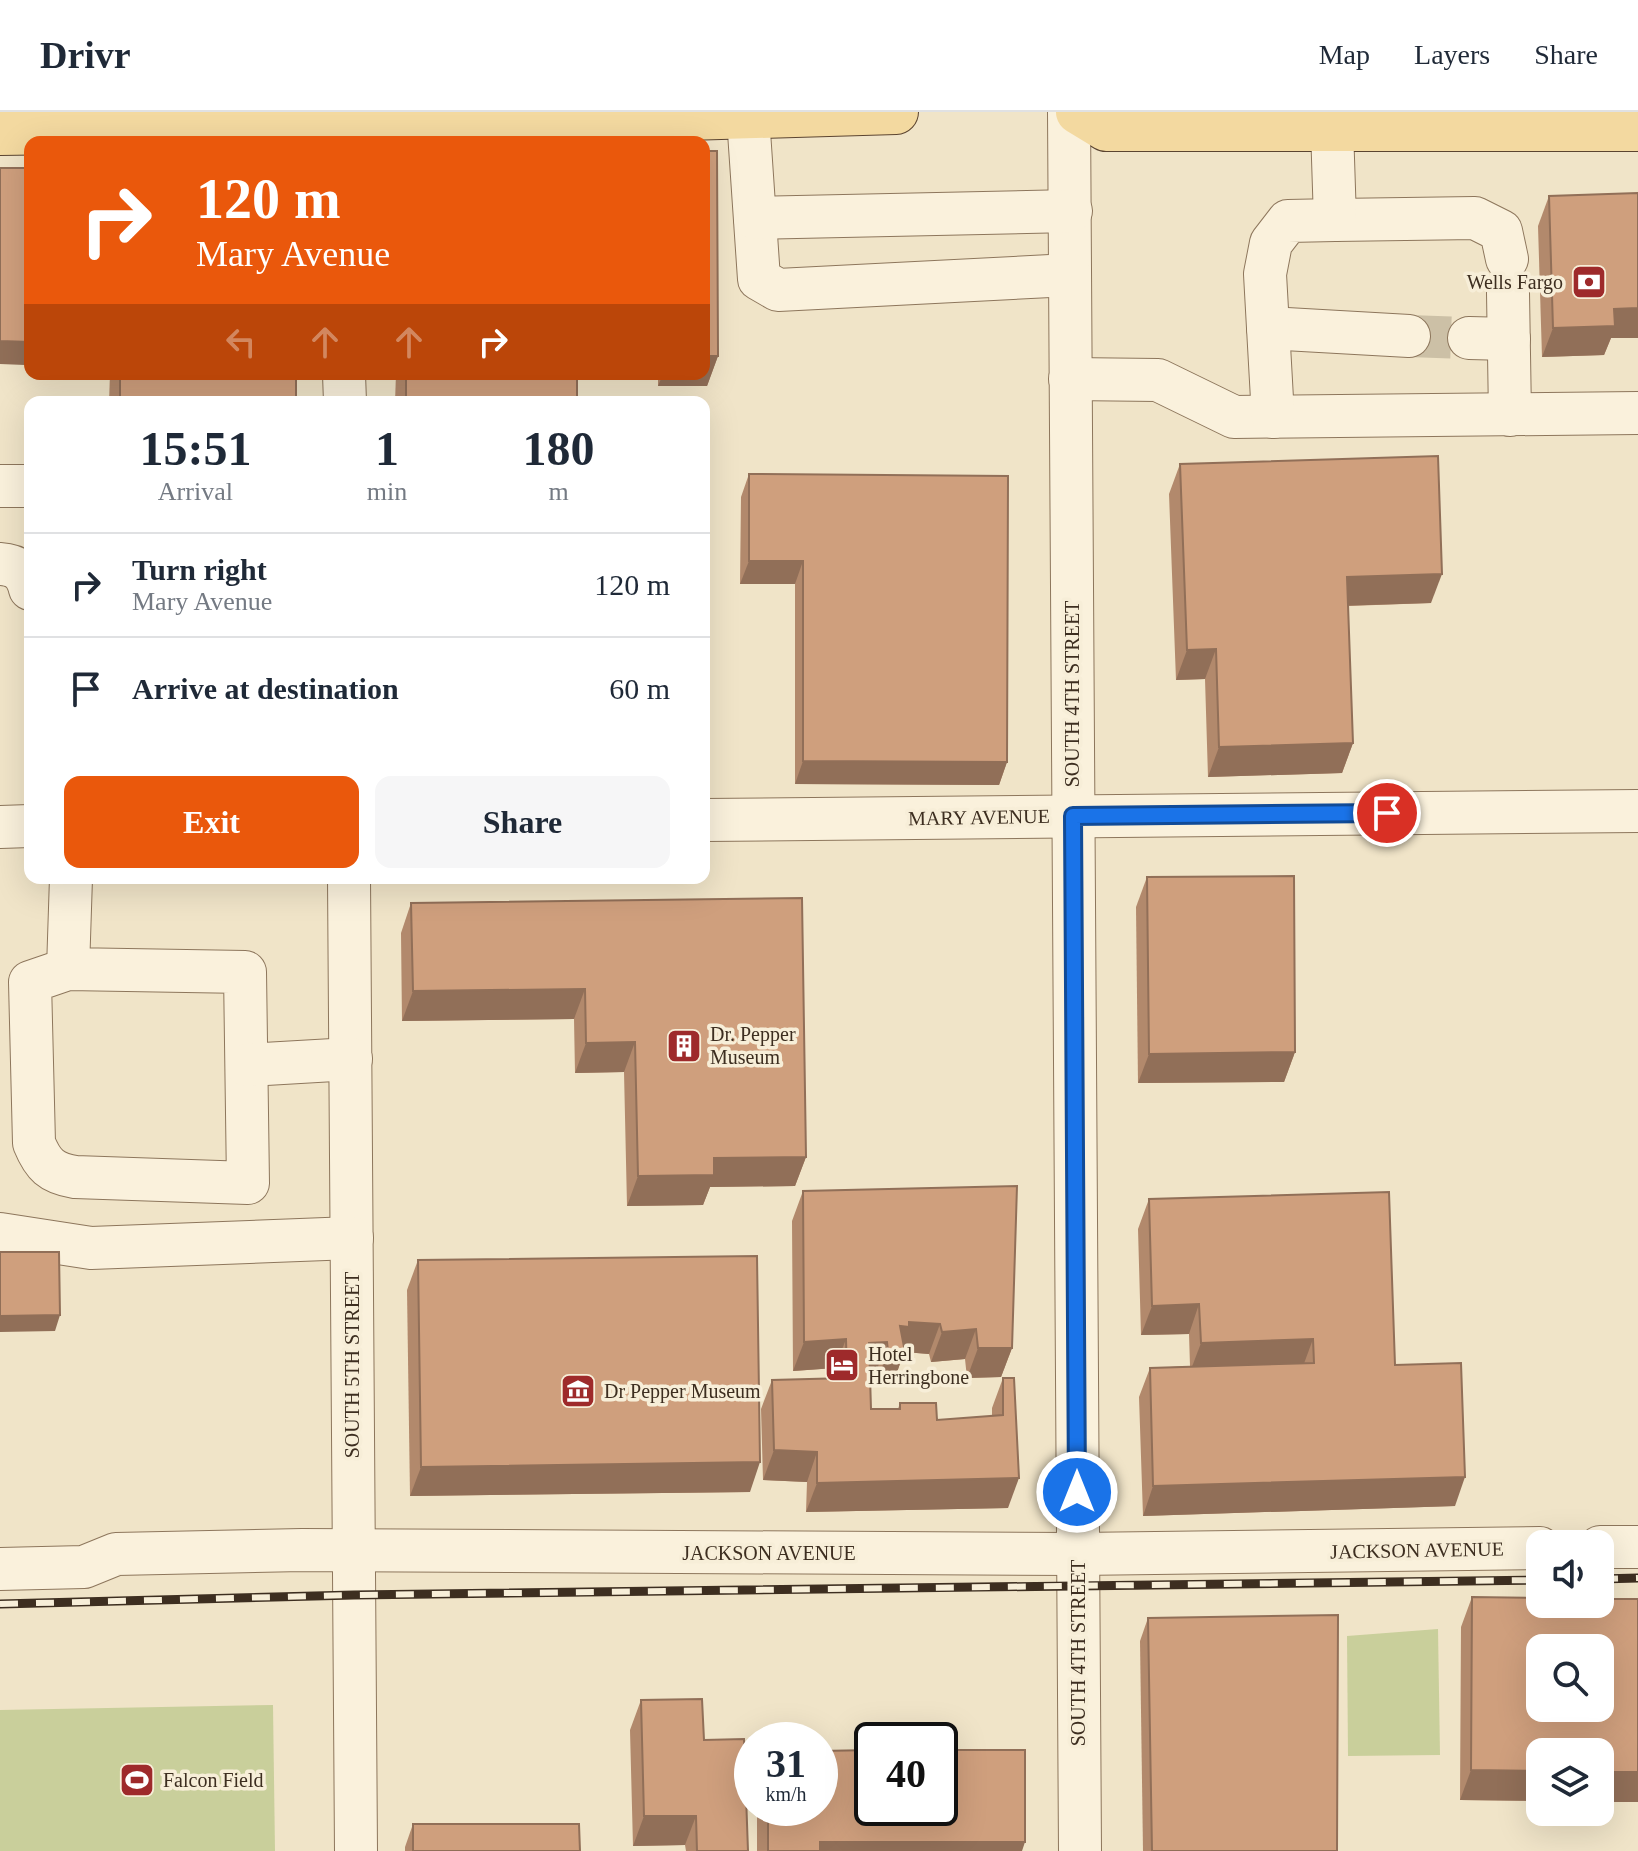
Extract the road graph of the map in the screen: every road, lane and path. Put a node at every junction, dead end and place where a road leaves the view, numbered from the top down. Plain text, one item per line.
1 (896, 112) edge
2 (1069, 112) edge
3 (1078, 112) edge
4 (748, 117) junction
5 (1446, 120) edge
6 (342, 127) edge
7 (1332, 128) junction
8 (1638, 129) edge
9 (0, 133) edge
10 (1071, 211) junction
11 (985, 214) junction
12 (755, 218) junction
13 (1335, 220) junction
14 (1070, 275) junction
15 (986, 279) junction
16 (1268, 328) junction
17 (1409, 336) tunnel mouth
18 (1070, 379) junction
19 (1638, 413) edge
20 (1510, 415) junction
21 (1273, 417) junction
22 (0, 486) edge
23 (24, 486) edge
24 (0, 564) edge
25 (24, 576) edge
26 (1638, 811) edge
27 (1073, 816) junction
28 (710, 820) edge
29 (24, 826) edge
30 (0, 827) edge
31 (71, 884) edge
32 (349, 884) edge
33 (68, 969) junction
34 (351, 1059) junction
35 (247, 1065) junction
36 (0, 1234) edge
37 (352, 1238) junction
38 (1614, 1547) edge
39 (1638, 1547) edge
40 (1526, 1548) edge
41 (353, 1550) junction
42 (1078, 1554) junction
43 (0, 1569) edge
44 (356, 1851) edge
45 (1080, 1851) edge

1 - 4 main road
2 - 10 street, SOUTH 4TH STREET
3 - 7 main road
4 - 6 main road
4 - 12 street
5 - 7 main road
5 - 8 main road
6 - 9 main road
7 - 13 street
10 - 11 street
10 - 14 street, SOUTH 4TH STREET
11 - 12 street
11 - 15 street
12 - 15 street
13 - 16 street
13 - 20 street
14 - 15 street
14 - 18 street, SOUTH 4TH STREET
16 - 17 street
16 - 21 street
18 - 21 street
18 - 27 street, SOUTH 4TH STREET
19 - 20 street
20 - 21 street
22 - 23 street
24 - 25 street
26 - 27 street, MARY AVENUE
27 - 28 street, MARY AVENUE
27 - 42 street, SOUTH 4TH STREET
29 - 30 street
31 - 33 street
32 - 34 street, SOUTH 5TH STREET
33 - 35 street
33 - 35 street
34 - 35 street
34 - 37 street, SOUTH 5TH STREET
36 - 37 street
37 - 41 street, SOUTH 5TH STREET
38 - 39 street
40 - 42 street, JACKSON AVENUE
41 - 42 street, JACKSON AVENUE
41 - 43 street, JACKSON AVENUE
41 - 44 street, SOUTH 5TH STREET
42 - 45 street, SOUTH 4TH STREET

